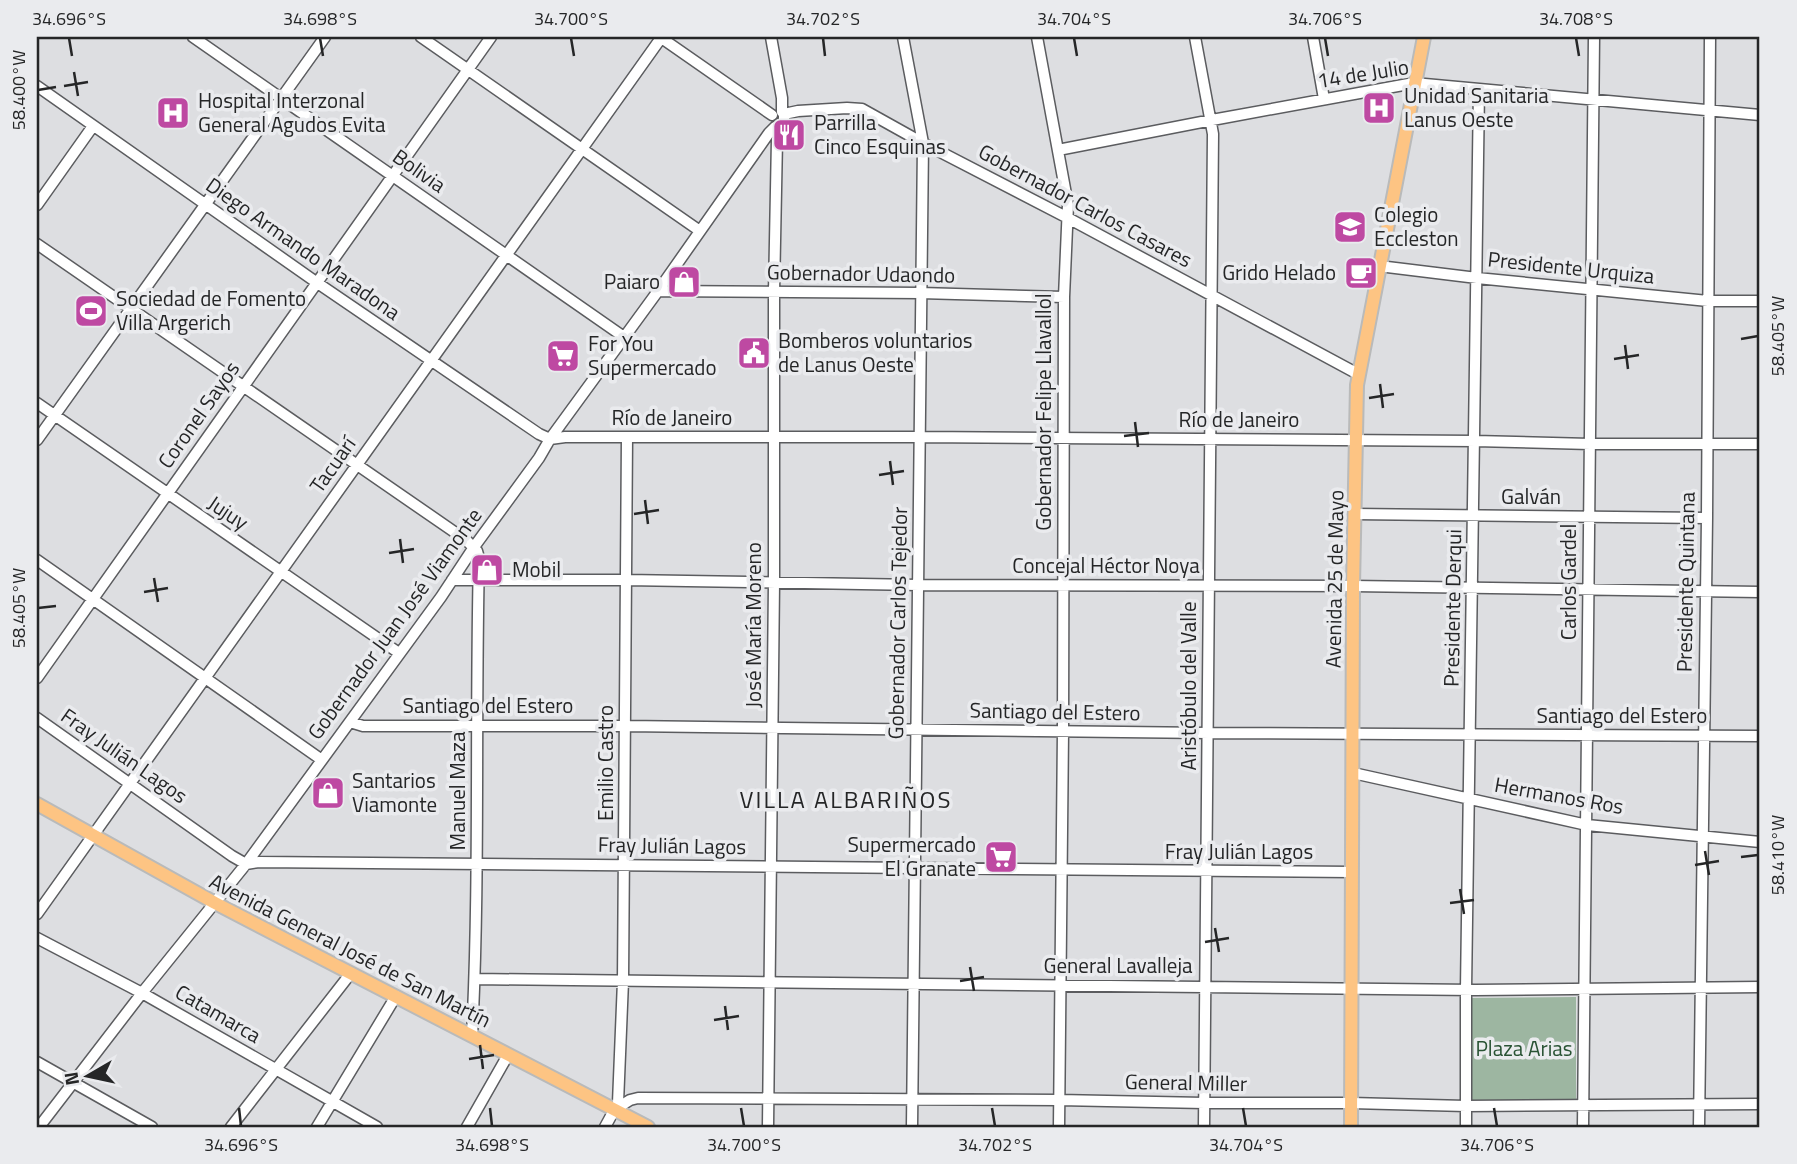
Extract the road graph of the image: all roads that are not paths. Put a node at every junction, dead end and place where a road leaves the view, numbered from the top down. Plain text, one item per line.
1 (193, 37) edge
2 (325, 37) edge
3 (421, 37) edge
4 (491, 37) edge
5 (660, 37) edge
6 (771, 37) edge
7 (903, 37) edge
8 (1037, 37) edge
9 (1195, 37) edge
10 (1312, 37) edge
11 (1424, 37) edge
12 (1594, 37) edge
13 (1710, 37) edge
14 (467, 69) junction
15 (1414, 83) junction
16 (37, 86) edge
17 (1479, 89) junction
18 (281, 98) junction
19 (1324, 99) junction
20 (1593, 100) junction
21 (1710, 110) junction
22 (1760, 115) edge
23 (778, 118) junction
24 (1212, 120) junction
25 (93, 126) junction
26 (923, 143) junction
27 (582, 150) junction
28 (1058, 150) junction
29 (392, 176) junction
30 (205, 204) junction
31 (37, 205) edge
32 (1066, 217) junction
33 (700, 231) junction
34 (37, 244) edge
35 (506, 256) junction
36 (1379, 266) junction
37 (1477, 278) junction
38 (316, 282) junction
39 (1591, 289) junction
40 (658, 291) junction
41 (774, 292) junction
42 (920, 293) junction
43 (1210, 295) junction
44 (1064, 298) junction
45 (1708, 301) junction
46 (1760, 301) edge
47 (131, 309) junction
48 (624, 337) junction
49 (431, 361) junction
50 (1358, 374) junction
51 (243, 387) junction
52 (37, 403) edge
53 (55, 415) junction
54 (627, 437) junction
55 (919, 437) junction
56 (774, 438) junction
57 (1063, 438) junction
58 (550, 439) junction
59 (37, 440) edge
60 (1209, 440) junction
61 (1356, 440) junction
62 (1475, 441) junction
63 (1707, 443) junction
64 (1590, 444) junction
65 (1760, 444) edge
66 (356, 466) junction
67 (167, 494) junction
68 (1354, 514) junction
69 (1474, 516) junction
70 (1589, 516) junction
71 (1707, 517) junction
72 (474, 547) junction
73 (37, 560) edge
74 (281, 572) junction
75 (452, 580) junction
76 (478, 580) junction
77 (626, 580) junction
78 (774, 583) junction
79 (918, 585) junction
80 (1063, 585) junction
81 (1208, 586) junction
82 (1353, 586) junction
83 (1472, 588) junction
84 (1588, 589) junction
85 (1706, 591) junction
86 (1760, 592) edge
87 (94, 600) junction
88 (399, 653) junction
89 (37, 678) edge
90 (206, 678) junction
91 (37, 718) edge
92 (350, 722) junction
93 (477, 725) junction
94 (626, 726) junction
95 (772, 728) junction
96 (916, 730) junction
97 (1063, 731) junction
98 (1208, 733) junction
99 (1353, 733) junction
100 (1471, 735) junction
101 (1588, 736) junction
102 (1704, 736) junction
103 (1760, 736) edge
104 (322, 760) junction
105 (1353, 773) junction
106 (130, 783) junction
107 (1470, 799) junction
108 (37, 804) edge
109 (1587, 825) junction
110 (92, 835) junction
111 (1702, 837) junction
112 (1760, 842) edge
113 (246, 864) junction
114 (477, 864) junction
115 (625, 864) junction
116 (771, 867) junction
117 (915, 867) junction
118 (1061, 869) junction
119 (1206, 871) junction
120 (1352, 872) junction
121 (215, 903) junction
122 (37, 914) edge
123 (37, 938) edge
124 (351, 973) junction
125 (475, 979) junction
126 (623, 981) junction
127 (769, 983) junction
128 (914, 983) junction
129 (1060, 985) junction
130 (1205, 986) junction
131 (1700, 987) junction
132 (1760, 987) edge
133 (1352, 988) junction
134 (1466, 989) junction
135 (1584, 990) junction
136 (142, 993) junction
137 (396, 996) junction
138 (472, 1036) junction
139 (508, 1055) junction
140 (37, 1062) edge
141 (276, 1069) junction
142 (72, 1083) junction
143 (769, 1099) junction
144 (912, 1099) junction
145 (1059, 1100) junction
146 (332, 1102) junction
147 (1204, 1103) junction
148 (1351, 1103) junction
149 (1699, 1104) junction
150 (1760, 1104) edge
151 (1583, 1105) junction
152 (1466, 1106) junction
153 (614, 1110) junction
154 (39, 1127) edge
155 (152, 1127) edge
156 (232, 1127) edge
157 (317, 1127) edge
158 (377, 1127) edge
159 (467, 1127) edge
160 (605, 1127) edge
161 (648, 1127) edge
162 (768, 1127) edge
163 (912, 1127) edge
164 (1059, 1127) edge
165 (1204, 1127) edge
166 (1351, 1127) edge
167 (1466, 1127) edge
168 (1583, 1127) edge
169 (1699, 1127) edge

1 - 18 street, Bolivia
2 - 18 street
3 - 14 street
4 - 14 street, Coronel Sayos
5 - 23 street
5 - 27 street, Tacuarí
6 - 23 street, José María Moreno
7 - 26 street, Gobernador Carlos Tejedor
8 - 28 street, Gobernador Felipe Llavallol
9 - 24 street, Aristóbulo del Valle
10 - 19 street
11 - 15 main road, Avenida 25 de Mayo
12 - 20 street, Carlos Gardel
13 - 21 street, Presidente Quintana
14 - 27 street
14 - 29 street, Coronel Sayos
15 - 17 street, 14 de Julio
15 - 19 street, 14 de Julio
15 - 36 main road, Avenida 25 de Mayo
16 - 25 street, Diego Armando Maradona
17 - 20 street, 14 de Julio
17 - 37 street, Presidente Derqui
18 - 29 street, Bolivia
18 - 30 street
19 - 24 street, 14 de Julio
20 - 21 street, 14 de Julio
20 - 39 street, Carlos Gardel
21 - 22 street, 14 de Julio
21 - 45 street, Presidente Quintana
23 - 26 street, Gobernador Carlos Casares
23 - 33 street, Gobernador Juan José Viamonte
23 - 41 street, José María Moreno
24 - 28 street, 14 de Julio
24 - 43 street, Aristóbulo del Valle
25 - 30 street, Diego Armando Maradona
25 - 31 street
26 - 32 street, Gobernador Carlos Casares
26 - 42 street, Gobernador Carlos Tejedor
27 - 33 street
27 - 35 street, Tacuarí
28 - 32 street, Gobernador Felipe Llavallol
29 - 35 street, Bolivia
29 - 38 street, Coronel Sayos
30 - 38 street, Diego Armando Maradona
30 - 47 street
32 - 43 street, Gobernador Carlos Casares
32 - 44 street, Gobernador Felipe Llavallol
33 - 40 street, Gobernador Juan José Viamonte
34 - 47 street
35 - 48 street, Bolivia
35 - 49 street, Tacuarí
36 - 37 street, Presidente Urquiza
36 - 50 main road, Avenida 25 de Mayo
37 - 39 street, Presidente Urquiza
37 - 62 street, Presidente Derqui
38 - 49 street, Diego Armando Maradona
38 - 51 street, Coronel Sayos
39 - 45 street, Presidente Urquiza
39 - 64 street, Carlos Gardel
40 - 41 street, Gobernador Udaondo
40 - 48 street, Gobernador Juan José Viamonte
41 - 42 street, Gobernador Udaondo
41 - 56 street, José María Moreno
42 - 44 street, Gobernador Udaondo
42 - 55 street, Gobernador Carlos Tejedor
43 - 50 street, Gobernador Carlos Casares
43 - 60 street, Aristóbulo del Valle
44 - 57 street, Gobernador Felipe Llavallol
45 - 46 street, Presidente Urquiza
45 - 63 street, Presidente Quintana
47 - 51 street
47 - 53 street
48 - 58 street, Gobernador Juan José Viamonte
49 - 58 street, Diego Armando Maradona
49 - 66 street, Tacuarí
50 - 61 main road, Avenida 25 de Mayo
51 - 66 street
51 - 67 street, Coronel Sayos
52 - 53 street, Jujuy
53 - 59 street
53 - 67 street, Jujuy
54 - 56 street, Río de Janeiro
54 - 58 street, Río de Janeiro
54 - 77 street, Emilio Castro
55 - 56 street, Río de Janeiro
55 - 57 street, Río de Janeiro
55 - 79 street, Gobernador Carlos Tejedor
56 - 78 street, José María Moreno
57 - 60 street, Río de Janeiro
57 - 80 street, Gobernador Felipe Llavallol
58 - 72 street, Gobernador Juan José Viamonte
60 - 61 street, Río de Janeiro
60 - 81 street, Aristóbulo del Valle
61 - 62 street, Río de Janeiro
61 - 68 main road, Avenida 25 de Mayo
62 - 64 street, Río de Janeiro
62 - 69 street, Presidente Derqui
63 - 64 street, Río de Janeiro
63 - 65 street, Río de Janeiro
63 - 71 street, Presidente Quintana
64 - 70 street, Carlos Gardel
66 - 72 street
66 - 74 street, Tacuarí
67 - 74 street, Jujuy
67 - 87 street, Coronel Sayos
68 - 69 street, Galván
68 - 82 main road, Avenida 25 de Mayo
69 - 70 street, Galván
69 - 83 street, Presidente Derqui
70 - 71 street, Galván
70 - 84 street, Carlos Gardel
71 - 85 street, Presidente Quintana
72 - 75 street, Gobernador Juan José Viamonte
72 - 76 street, Manuel Maza
73 - 87 street
74 - 88 street, Jujuy
74 - 90 street, Tacuarí
75 - 76 street, Concejal Héctor Noya
75 - 88 street, Gobernador Juan José Viamonte
76 - 77 street, Concejal Héctor Noya
76 - 93 street, Manuel Maza
77 - 78 street, Concejal Héctor Noya
77 - 94 street, Emilio Castro
78 - 79 street, Concejal Héctor Noya
78 - 95 street, José María Moreno
79 - 80 street, Concejal Héctor Noya
79 - 96 street, Gobernador Carlos Tejedor
80 - 81 street, Concejal Héctor Noya
80 - 97 street, Gobernador Felipe Llavallol
81 - 82 street, Concejal Héctor Noya
81 - 98 street, Aristóbulo del Valle
82 - 83 street, Concejal Héctor Noya
82 - 99 main road, Avenida 25 de Mayo
83 - 84 street, Concejal Héctor Noya
83 - 100 street, Presidente Derqui
84 - 85 street, Concejal Héctor Noya
84 - 101 street, Carlos Gardel
85 - 86 street, Concejal Héctor Noya
85 - 102 street, Presidente Quintana
87 - 89 street, Coronel Sayos
87 - 90 street
88 - 92 street, Gobernador Juan José Viamonte
90 - 104 street
90 - 106 street, Tacuarí
91 - 106 street, Fray Julián Lagos
92 - 93 street, Santiago del Estero
92 - 104 street, Gobernador Juan José Viamonte
93 - 94 street, Santiago del Estero
93 - 114 street, Manuel Maza
94 - 95 street, Santiago del Estero
94 - 115 street, Emilio Castro
95 - 96 street, Santiago del Estero
95 - 116 street, José María Moreno
96 - 97 street, Santiago del Estero
96 - 117 street, Gobernador Carlos Tejedor
97 - 98 street, Santiago del Estero
97 - 118 street, Gobernador Felipe Llavallol
98 - 99 street, Santiago del Estero
98 - 119 street, Aristóbulo del Valle
99 - 100 street, Santiago del Estero
99 - 105 main road, Avenida 25 de Mayo
100 - 101 street, Santiago del Estero
100 - 107 street, Presidente Derqui
101 - 102 street, Santiago del Estero
101 - 109 street, Carlos Gardel
102 - 103 street, Santiago del Estero
102 - 111 street, Presidente Quintana
104 - 113 street, Gobernador Juan José Viamonte
105 - 107 street, Hermanos Ros
105 - 120 main road, Avenida 25 de Mayo
106 - 110 street, Tacuarí
106 - 113 street, Fray Julián Lagos
107 - 109 street, Hermanos Ros
107 - 134 street, Presidente Derqui
108 - 110 main road, Avenida General José de San Martín
109 - 111 street, Hermanos Ros
109 - 135 street, Carlos Gardel
110 - 121 main road, Avenida General José de San Martín
110 - 122 street, Tacuarí
111 - 112 street, Hermanos Ros
111 - 131 street, Presidente Quintana
113 - 114 street, Fray Julián Lagos
113 - 121 street, Gobernador Juan José Viamonte
114 - 115 street, Fray Julián Lagos
114 - 125 street, Manuel Maza
115 - 116 street, Fray Julián Lagos
115 - 126 street, Emilio Castro
116 - 117 street, Fray Julián Lagos
116 - 127 street, José María Moreno
117 - 118 street, Fray Julián Lagos
117 - 128 street, Gobernador Carlos Tejedor
118 - 119 street, Fray Julián Lagos
118 - 129 street, Gobernador Felipe Llavallol
119 - 120 street, Fray Julián Lagos
119 - 130 street, Aristóbulo del Valle
120 - 133 main road, Avenida 25 de Mayo
121 - 124 main road, Avenida General José de San Martín
121 - 136 street, Gobernador Juan José Viamonte
123 - 136 street, Catamarca
124 - 137 main road, Avenida General José de San Martín
124 - 141 street
125 - 126 street, General Lavalleja
125 - 138 street, Manuel Maza
126 - 127 street, General Lavalleja
126 - 153 street, Emilio Castro
127 - 128 street, General Lavalleja
127 - 143 street, José María Moreno
128 - 129 street, General Lavalleja
128 - 144 street, Gobernador Carlos Tejedor
129 - 130 street, General Lavalleja
129 - 145 street, Gobernador Felipe Llavallol
130 - 133 street, General Lavalleja
130 - 147 street, Aristóbulo del Valle
131 - 132 street, General Lavalleja
131 - 135 street, General Lavalleja
131 - 149 street, Presidente Quintana
133 - 134 street, General Lavalleja
133 - 148 main road, Avenida 25 de Mayo
134 - 135 street, General Lavalleja
134 - 152 street, Presidente Derqui
135 - 151 street, Carlos Gardel
136 - 141 street, Catamarca
136 - 142 street, Gobernador Juan José Viamonte
137 - 138 main road, Avenida General José de San Martín
137 - 146 street
138 - 139 main road, Avenida General José de San Martín
139 - 153 main road, Avenida General José de San Martín
139 - 159 street
140 - 142 street
141 - 146 street, Catamarca
141 - 156 street
142 - 154 street, Gobernador Juan José Viamonte
142 - 155 street
143 - 144 street, General Miller
143 - 153 street, General Miller
143 - 162 street, José María Moreno
144 - 145 street, General Miller
144 - 163 street, Gobernador Carlos Tejedor
145 - 147 street, General Miller
145 - 164 street, Gobernador Felipe Llavallol
146 - 157 street
146 - 158 street, Catamarca
147 - 148 street, General Miller
147 - 165 street, Aristóbulo del Valle
148 - 152 street, General Miller
148 - 166 main road, Avenida 25 de Mayo
149 - 150 street, General Miller
149 - 151 street, General Miller
149 - 169 street, Presidente Quintana
151 - 152 street, General Miller
151 - 168 street, Carlos Gardel
152 - 167 street, Presidente Derqui
153 - 160 street, Emilio Castro
153 - 161 main road, Avenida General José de San Martín

